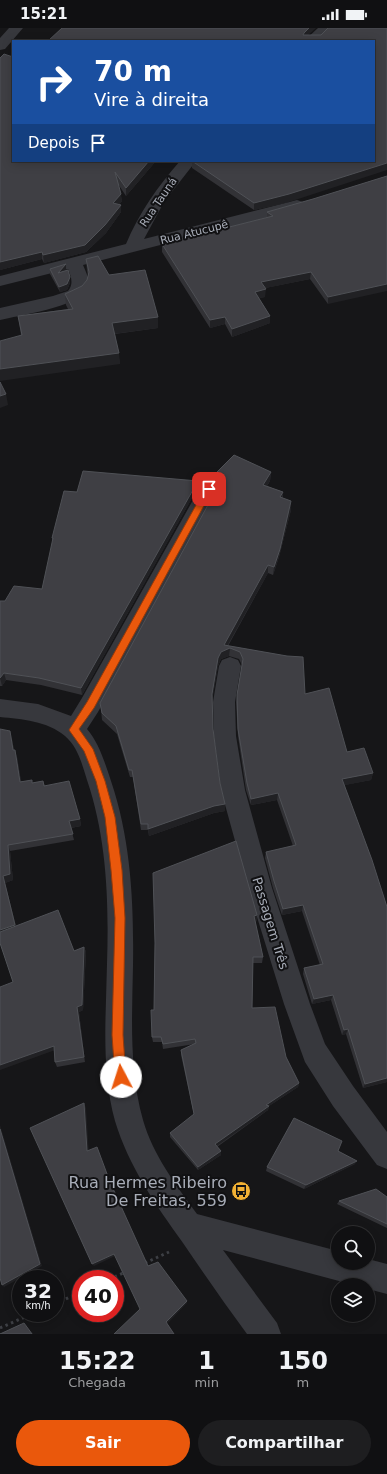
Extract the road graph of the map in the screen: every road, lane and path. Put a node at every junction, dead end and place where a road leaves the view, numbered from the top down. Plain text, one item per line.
1 (16, 28) edge
2 (326, 28) edge
3 (312, 40) edge
4 (0, 46) edge
5 (187, 162) edge
6 (314, 201) edge
7 (133, 246) junction
8 (73, 262) junction
9 (0, 281) edge
10 (0, 314) edge
11 (209, 489) dead end
12 (230, 666) dead end
13 (0, 708) edge
14 (74, 730) junction
15 (387, 1155) edge
16 (193, 1233) junction
17 (143, 1264) edge
18 (130, 1270) edge
19 (124, 1273) edge
20 (387, 1279) edge
21 (14, 1322) edge
22 (0, 1328) edge
23 (266, 1334) edge

1 - 4 street
2 - 3 street
5 - 7 street, Rua Tauná
6 - 7 street, Rua Atucupê
7 - 8 street, Rua Atucupê
8 - 9 street, Rua Atucupê
8 - 10 street
11 - 14 street
12 - 15 street, Passagem Três
13 - 14 street
14 - 16 street
16 - 17 path
16 - 20 street
16 - 23 street
18 - 19 path
21 - 22 path

